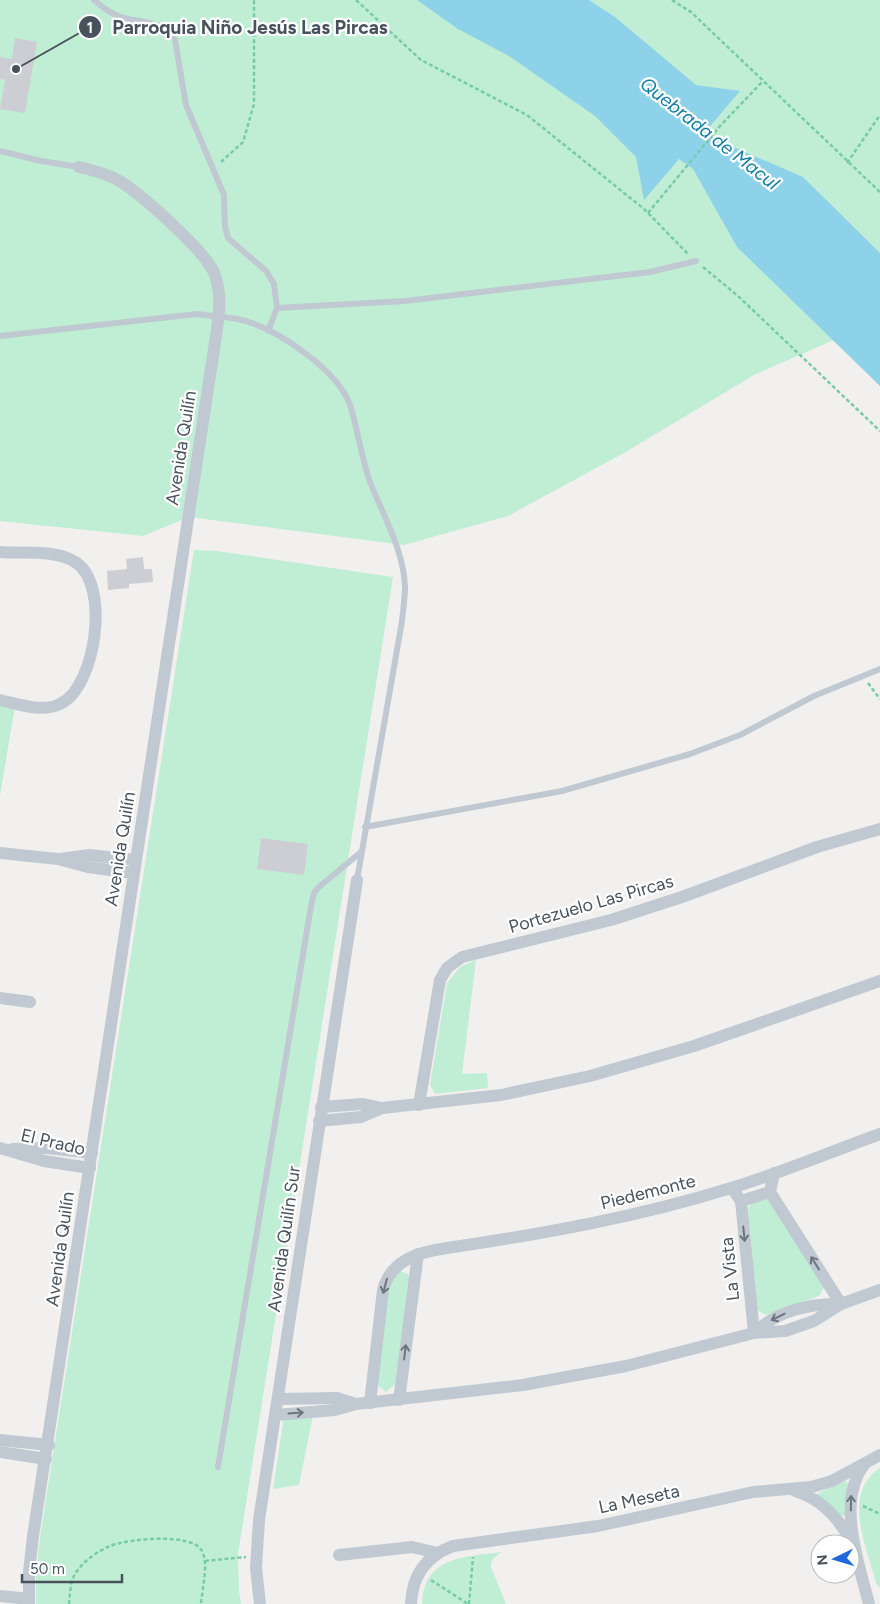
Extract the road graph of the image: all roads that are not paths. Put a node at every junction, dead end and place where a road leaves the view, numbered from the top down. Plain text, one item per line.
1 (94, 0) edge
2 (0, 151) edge
3 (80, 167) joint
4 (696, 261) road end
5 (277, 308) junction
6 (219, 316) junction
7 (268, 331) junction
8 (0, 336) edge
9 (0, 552) edge
10 (880, 669) edge
11 (0, 700) edge
12 (365, 827) junction
13 (880, 829) edge
14 (361, 852) junction
15 (0, 853) edge
16 (58, 859) junction
17 (135, 860) junction
18 (134, 873) junction
19 (357, 880) joint
20 (880, 981) edge
21 (0, 998) edge
22 (30, 1002) dead end
23 (418, 1105) junction
24 (321, 1107) junction
25 (382, 1108) junction
26 (319, 1121) junction
27 (880, 1134) edge
28 (4, 1149) edge
29 (92, 1153) junction
30 (90, 1168) junction
31 (774, 1173) junction
32 (732, 1188) junction
33 (770, 1192) junction
34 (741, 1201) junction
35 (418, 1254) junction
36 (880, 1290) edge
37 (841, 1304) junction
38 (754, 1333) junction
39 (278, 1399) junction
40 (399, 1400) junction
41 (370, 1403) junction
42 (356, 1404) junction
43 (276, 1414) junction
44 (0, 1440) edge
45 (49, 1445) junction
46 (0, 1452) edge
47 (880, 1455) edge
48 (46, 1459) junction
49 (868, 1462) junction
50 (218, 1467) dead end
51 (792, 1490) junction
52 (847, 1534) edge
53 (854, 1534) edge
54 (399, 1549) junction
55 (438, 1553) junction
56 (339, 1555) dead end
57 (860, 1565) edge
58 (419, 1572) junction
59 (0, 1596) edge
60 (880, 1601) edge
61 (29, 1602) edge
62 (260, 1604) edge
63 (410, 1604) edge
64 (870, 1604) edge

1 - 5 lane
2 - 3 lane
3 - 6 street, Avenida Quilín
4 - 5 lane
5 - 7 lane
6 - 7 lane
6 - 8 lane
6 - 17 street, Avenida Quilín
7 - 12 lane
9 - 11 street
10 - 12 lane
12 - 14 lane
13 - 23 street, Portezuelo Las Pircas
14 - 19 lane
14 - 50 lane
15 - 16 street
16 - 17 street
16 - 18 street
17 - 18 street, Avenida Quilín
18 - 29 street, Avenida Quilín
19 - 24 street, Avenida Quilín Sur
20 - 23 street
21 - 22 street
23 - 25 street
24 - 25 street
24 - 26 street, Avenida Quilín Sur
25 - 26 street
26 - 39 street, Avenida Quilín Sur
27 - 31 street, Piedemonte
28 - 29 street, El Prado
28 - 30 street, El Prado
29 - 30 street, Avenida Quilín
30 - 45 street, Avenida Quilín
31 - 32 street, Piedemonte
31 - 33 street
32 - 34 street, La Vista
32 - 35 street, Piedemonte
33 - 34 street
37 -> 33 street
34 -> 38 street, La Vista
40 -> 35 street
35 -> 41 street, Piedemonte
36 - 37 street
37 - 38 street
38 - 40 street
39 - 42 street
39 - 43 street, Avenida Quilín Sur
40 - 41 street
41 - 42 street
43 -> 42 street
43 - 62 street, Avenida Quilín Sur
44 - 45 street
45 - 48 street, Avenida Quilín
46 - 48 street
47 - 49 street, La Meseta
48 - 61 street, Avenida Quilín
49 - 51 street, La Meseta
53 -> 49 street
51 - 52 street
51 - 55 street, La Meseta
54 - 55 street
54 - 56 street
54 - 58 street
55 - 58 street
57 - 64 street
58 - 63 street
59 - 61 street
60 - 64 street

